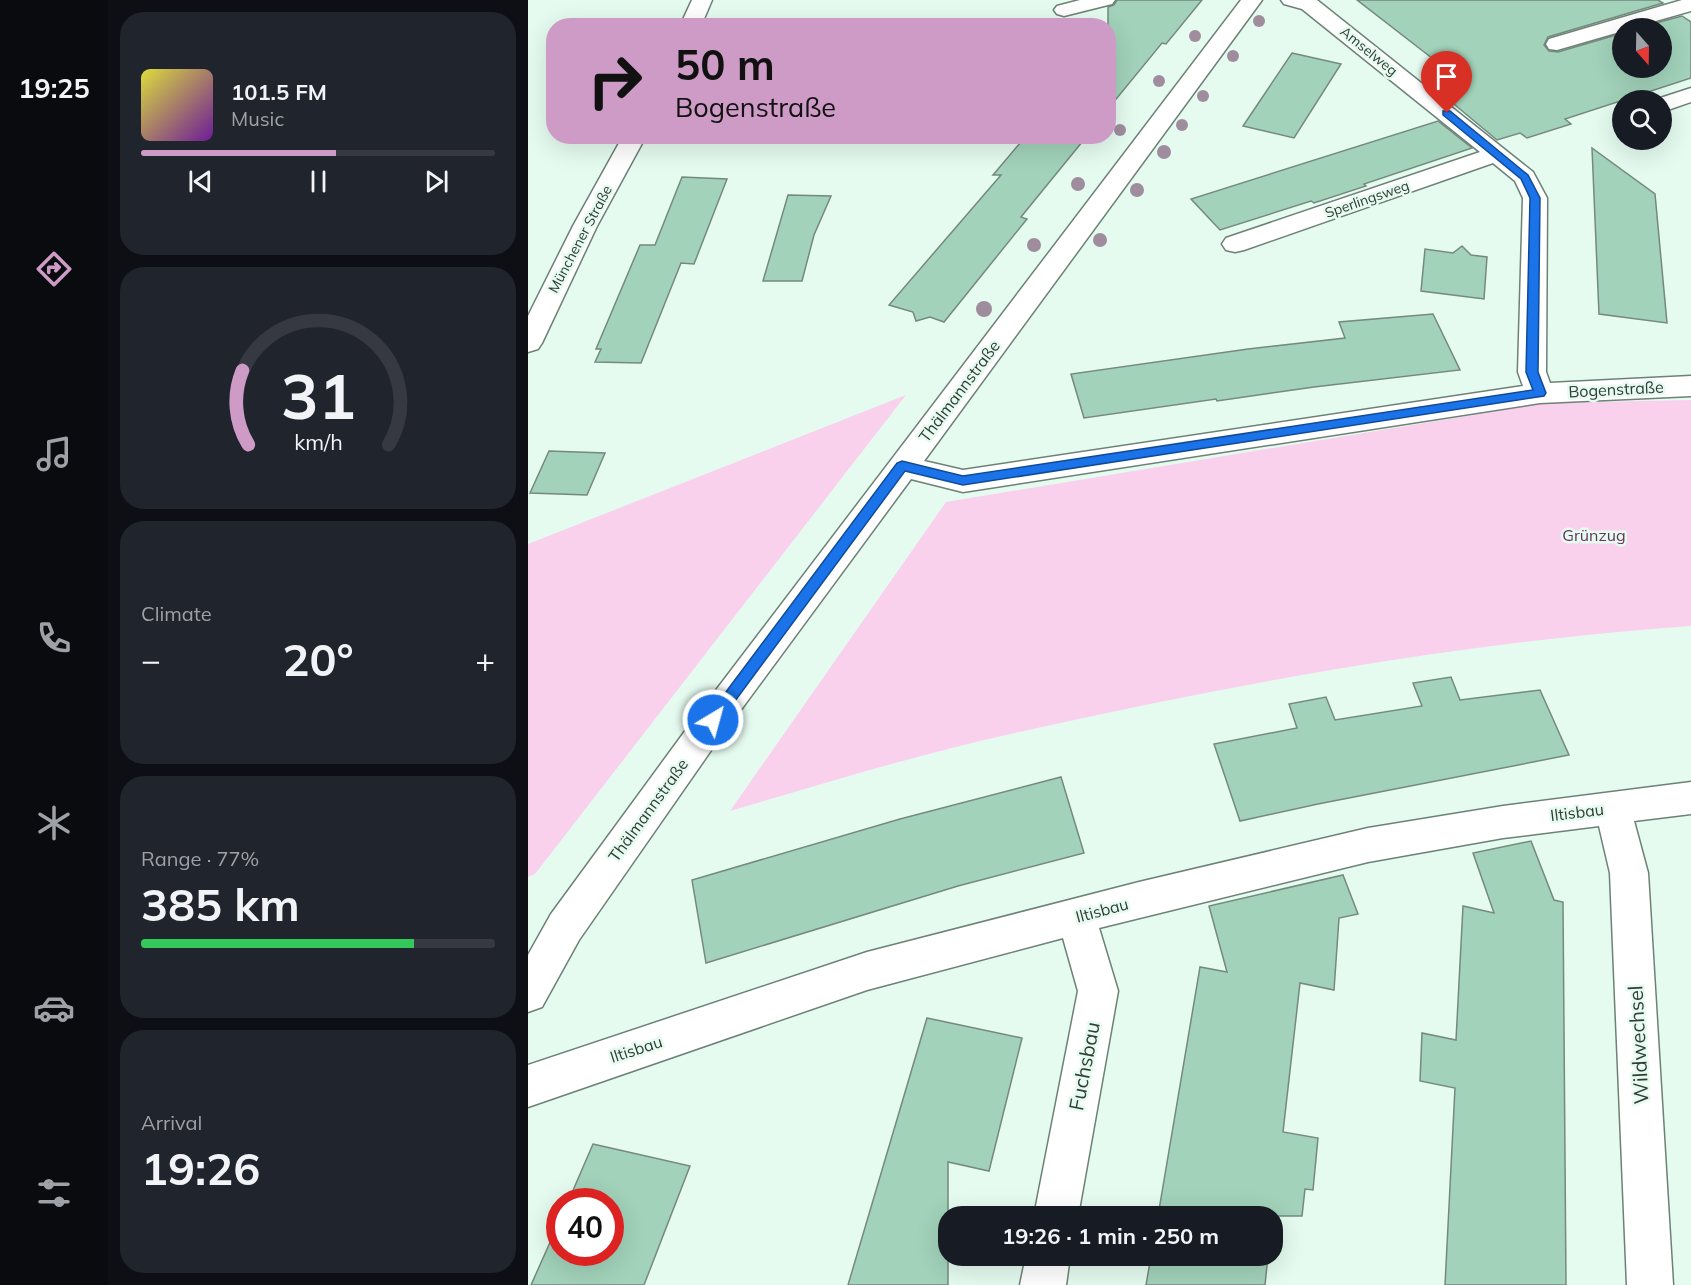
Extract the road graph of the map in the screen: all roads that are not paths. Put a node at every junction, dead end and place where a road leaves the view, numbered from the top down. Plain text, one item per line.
1 (702, 0) edge
2 (1105, 0) edge
3 (1252, 0) edge
4 (1291, 0) edge
5 (1691, 4) edge
6 (1064, 10) dead end
7 (694, 18) edge
8 (1557, 44) dead end
9 (1691, 95) edge
10 (1672, 102) edge
11 (631, 144) edge
12 (1498, 154) junction
13 (1235, 244) dead end
14 (528, 343) edge
15 (1691, 386) edge
16 (1540, 393) junction
17 (902, 466) junction
18 (1691, 798) edge
19 (1612, 808) junction
20 (1076, 917) junction
21 (528, 993) edge
22 (528, 1086) edge
23 (1058, 1206) edge
24 (1046, 1266) edge
25 (1043, 1285) edge
26 (1650, 1285) edge

1 - 7 street
2 - 6 street
3 - 17 street, Thälmannstraße
4 - 12 street, Amselweg
5 - 8 street
9 - 10 street
11 - 14 street, Münchener Straße
12 - 13 street, Sperlingsweg
12 - 16 street, Amselweg
15 - 16 street, Bogenstraße
16 - 17 street, Bogenstraße
17 - 21 street, Thälmannstraße
18 - 19 street, Iltisbau
19 - 20 street, Iltisbau
19 - 26 street, Wildwechsel
20 - 22 street, Iltisbau
20 - 23 street, Fuchsbau
24 - 25 street

